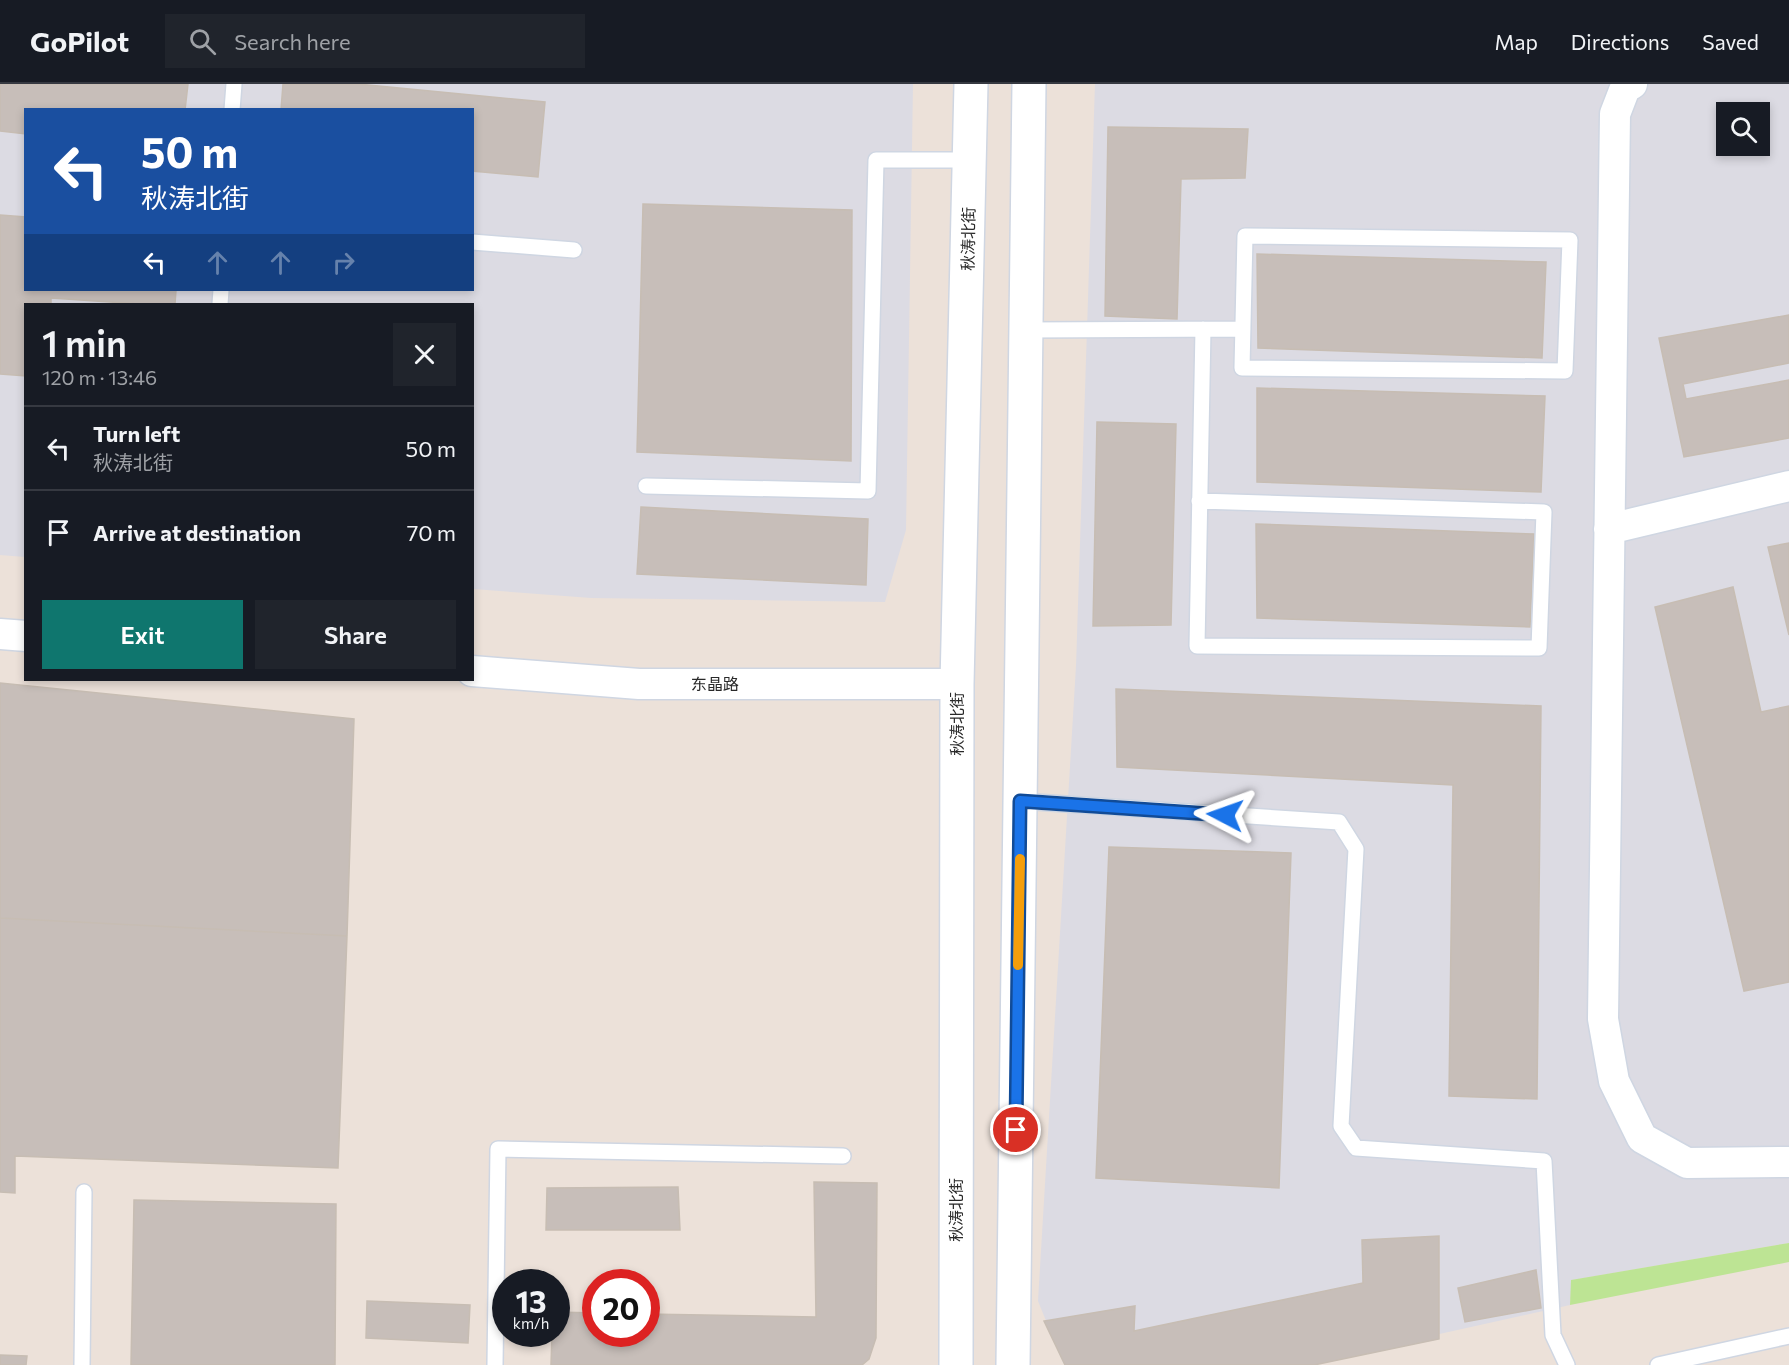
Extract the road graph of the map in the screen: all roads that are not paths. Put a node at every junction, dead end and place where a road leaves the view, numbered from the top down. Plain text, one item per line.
1 (234, 84) edge
2 (971, 84) edge
3 (1029, 84) edge
4 (1632, 84) edge
5 (232, 108) edge
6 (969, 160) junction
7 (474, 242) edge
8 (574, 250) dead end
9 (1203, 329) junction
10 (1243, 329) junction
11 (1026, 330) junction
12 (646, 486) dead end
13 (1789, 486) edge
14 (1199, 501) junction
15 (1610, 529) junction
16 (0, 634) edge
17 (24, 636) edge
18 (474, 671) edge
19 (957, 684) junction
20 (1020, 801) junction
21 (843, 1156) dead end
22 (1789, 1162) edge
23 (84, 1192) dead end
24 (1789, 1335) edge
25 (82, 1365) edge
26 (495, 1365) edge
27 (956, 1365) edge
28 (1013, 1365) edge
29 (1567, 1365) edge
30 (1658, 1365) edge

1 - 5 lane
2 - 6 main road, 秋涛北街
3 - 11 main road
4 - 15 street
6 - 12 lane
6 - 19 main road, 秋涛北街
7 - 8 lane
9 - 10 lane
9 - 11 lane
9 - 14 lane
10 - 10 lane
11 - 20 main road
13 - 15 street
14 - 14 lane
15 - 22 street
16 - 17 street
18 - 19 street, 东晶路
19 - 27 main road, 秋涛北街
20 - 28 main road
20 - 29 lane
21 - 26 lane
23 - 25 lane
24 - 30 lane

